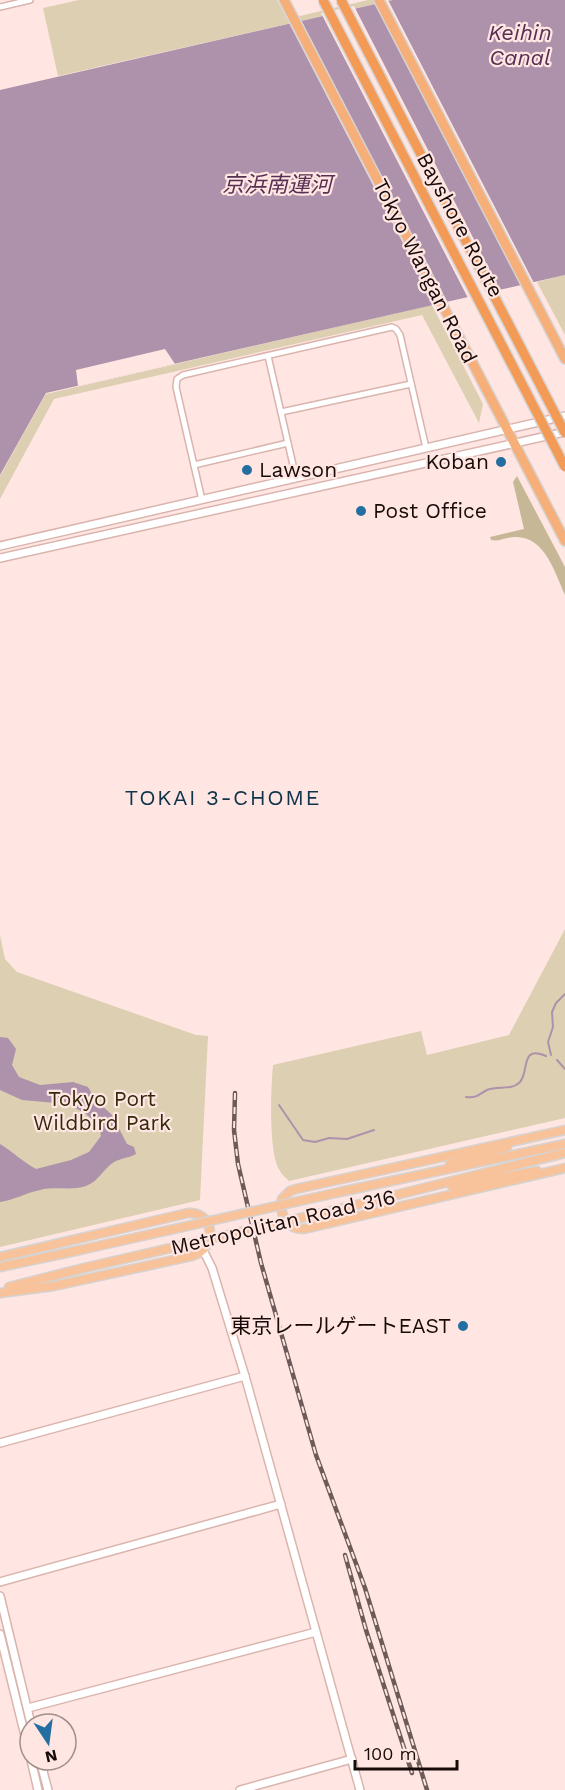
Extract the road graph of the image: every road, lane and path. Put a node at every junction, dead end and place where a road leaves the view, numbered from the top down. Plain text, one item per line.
1 (30, 0) edge
2 (284, 0) edge
3 (323, 0) edge
4 (341, 0) edge
5 (379, 0) edge
6 (6, 3) edge
7 (0, 7) edge
8 (268, 356) junction
9 (565, 359) edge
10 (411, 384) junction
11 (280, 412) junction
12 (565, 416) edge
13 (508, 430) junction
14 (565, 433) edge
15 (514, 442) junction
16 (288, 443) junction
17 (426, 448) junction
18 (194, 465) junction
19 (565, 467) edge
20 (296, 478) junction
21 (202, 500) junction
22 (565, 541) edge
23 (0, 546) edge
24 (0, 558) edge
25 (565, 1131) edge
26 (565, 1144) edge
27 (565, 1153) edge
28 (565, 1167) edge
29 (410, 1176) junction
30 (413, 1192) junction
31 (204, 1252) junction
32 (0, 1257) edge
33 (0, 1267) edge
34 (0, 1291) edge
35 (245, 1376) junction
36 (0, 1443) edge
37 (281, 1504) junction
38 (0, 1582) edge
39 (0, 1596) edge
40 (316, 1632) junction
41 (0, 1634) edge
42 (27, 1708) junction
43 (20, 1712) edge
44 (28, 1712) edge
45 (352, 1759) junction
46 (34, 1772) edge
47 (43, 1772) edge
48 (39, 1790) edge
49 (48, 1790) edge
50 (240, 1790) edge
51 (360, 1790) edge

1 - 6 street
2 - 13 highway, Tokyo Wangan Road
3 - 19 highway, Bayshore Route, bridge
4 - 14 highway, Bayshore Route, bridge
5 - 9 highway
6 - 7 street
8 - 10 street
8 - 11 street
8 - 18 street
10 - 11 street
10 - 17 street
11 - 16 street
12 - 13 street
13 - 15 highway, Tokyo Wangan Road
13 - 17 street
14 - 15 street
15 - 22 highway, Tokyo Wangan Road
15 - 24 street
16 - 18 street
16 - 20 street
17 - 20 street
18 - 21 street
20 - 21 street
21 - 23 street
25 - 28 main road
25 - 29 main road
26 - 29 main road, Metropolitan Road 316
27 - 30 main road, Metropolitan Road 316
28 - 30 main road
29 - 33 main road, Metropolitan Road 316, bridge
30 - 34 main road, Metropolitan Road 316, bridge
31 - 32 main road
31 - 34 main road
31 - 35 street
35 - 36 street
35 - 37 street
37 - 38 street
37 - 40 street
39 - 42 street
40 - 42 street
40 - 45 street
41 - 43 street
42 - 44 street
45 - 50 street
45 - 51 street
46 - 48 street
47 - 49 street

